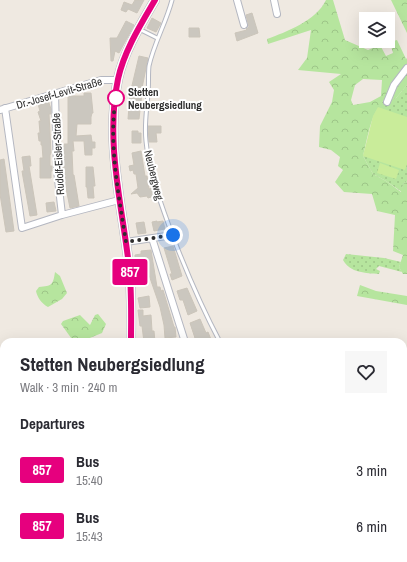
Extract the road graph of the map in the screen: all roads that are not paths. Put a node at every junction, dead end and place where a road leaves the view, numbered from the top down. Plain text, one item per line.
1 (156, 0) edge
2 (172, 0) edge
3 (237, 0) edge
4 (274, 0) edge
5 (277, 14) dead end
6 (244, 25) dead end
7 (139, 30) junction
8 (157, 38) junction
9 (407, 68) edge
10 (118, 80) junction
11 (55, 93) junction
12 (387, 102) dead end
13 (2, 109) edge
14 (119, 200) junction
15 (62, 215) junction
16 (173, 235) junction
17 (152, 238) junction
18 (126, 242) junction
19 (131, 338) edge
20 (184, 338) edge
21 (218, 338) edge

1 - 7 street
2 - 8 lane, Neubergweg
3 - 6 street
4 - 5 street
7 - 8 lane
7 - 10 street
8 - 16 lane, Neubergweg
9 - 12 street
10 - 11 street, Dr.-Josef-Levit-Straße
10 - 14 street
11 - 13 street, Dr.-Josef-Levit-Straße
11 - 15 street, Rudolf-Eisler-Straße
13 - 15 street
14 - 15 street
14 - 18 street
16 - 17 street
16 - 21 lane, Neubergweg
17 - 18 street
17 - 20 street
18 - 19 street

